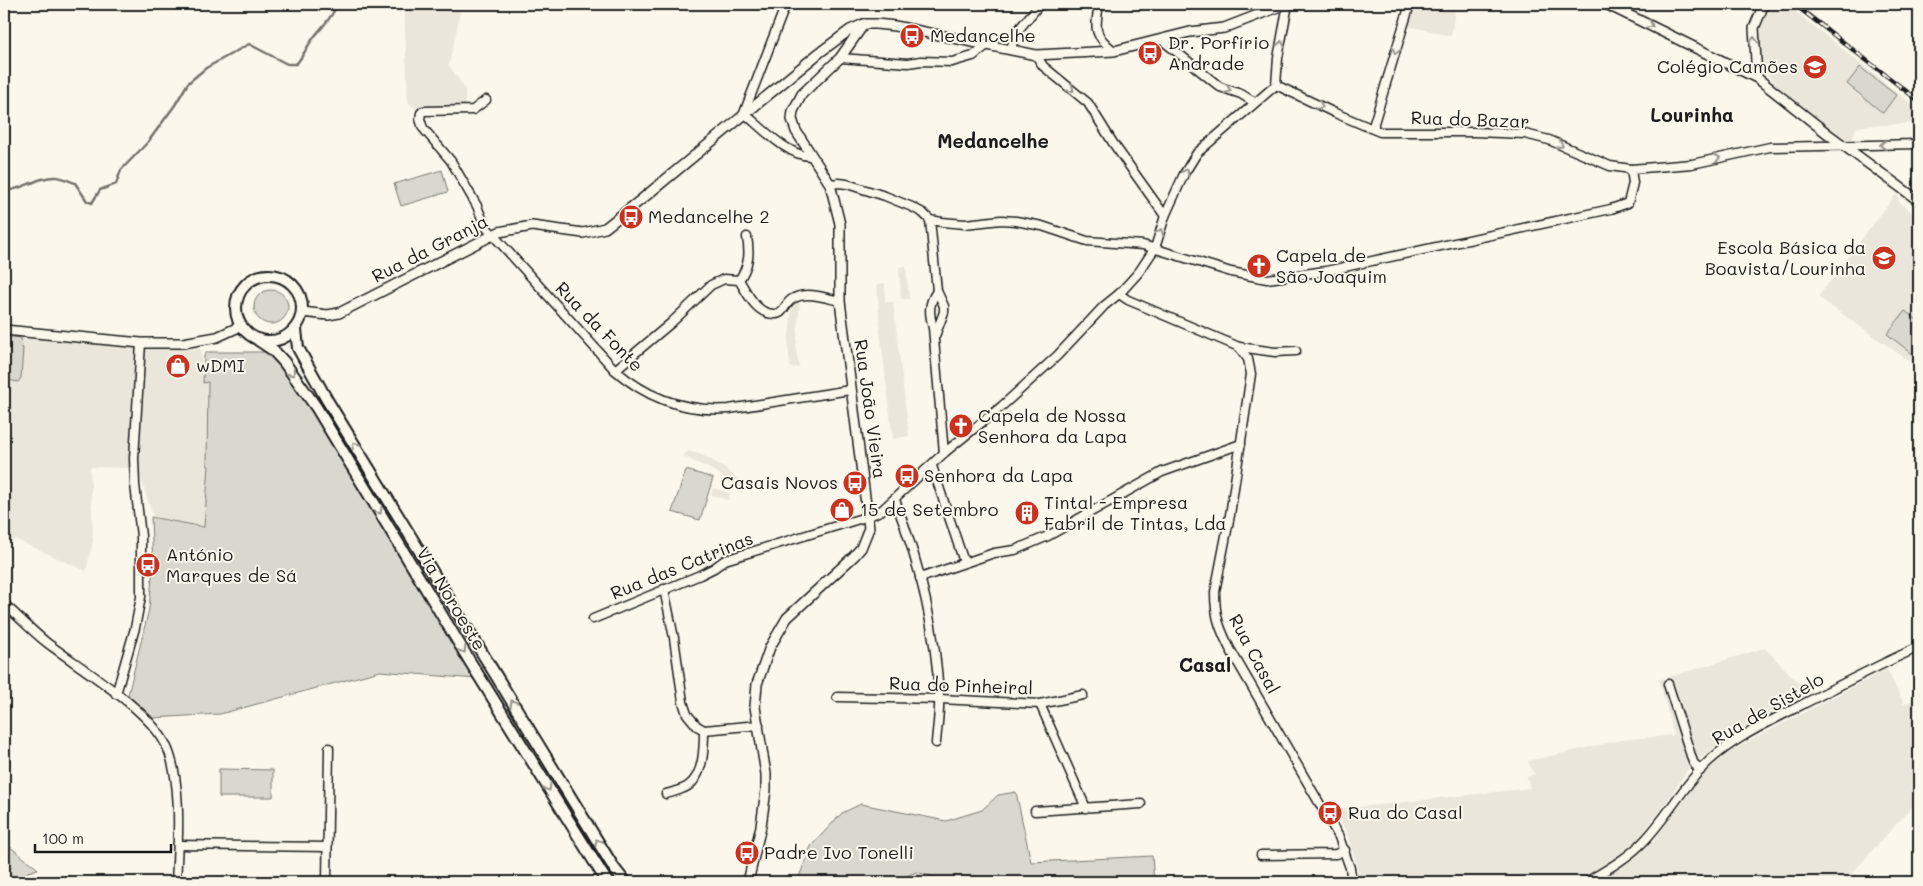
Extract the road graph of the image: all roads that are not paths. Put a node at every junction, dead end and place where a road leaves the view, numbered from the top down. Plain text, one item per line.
1 (786, 4) edge
2 (1040, 4) edge
3 (1099, 4) edge
4 (1287, 4) edge
5 (1410, 4) edge
6 (1606, 4) edge
7 (1764, 4) edge
8 (864, 24) junction
9 (1162, 40) junction
10 (988, 45) junction
11 (1011, 50) junction
12 (1114, 51) junction
13 (1036, 55) junction
14 (840, 58) junction
15 (1757, 78) junction
16 (1276, 84) junction
17 (486, 100) dead end
18 (1254, 102) junction
19 (744, 113) junction
20 (1374, 129) junction
21 (1919, 144) edge
22 (1846, 145) junction
23 (812, 156) junction
24 (1631, 169) junction
25 (830, 184) junction
26 (1919, 201) edge
27 (1165, 216) junction
28 (930, 220) junction
29 (493, 235) junction
30 (747, 238) dead end
31 (1154, 248) junction
32 (739, 280) junction
33 (937, 291) junction
34 (1119, 294) junction
35 (840, 301) junction
36 (302, 312) junction
37 (241, 326) junction
38 (296, 328) junction
39 (4, 330) edge
40 (258, 340) junction
41 (934, 341) junction
42 (141, 343) junction
43 (1239, 347) junction
44 (1296, 351) dead end
45 (615, 370) junction
46 (850, 390) junction
47 (1241, 444) junction
48 (944, 453) junction
49 (932, 466) junction
50 (895, 500) junction
51 (869, 516) junction
52 (964, 562) junction
53 (920, 578) junction
54 (664, 589) junction
55 (4, 604) edge
56 (593, 619) dead end
57 (1919, 647) edge
58 (1668, 684) dead end
59 (116, 694) junction
60 (1082, 695) dead end
61 (837, 697) dead end
62 (940, 699) junction
63 (1040, 704) junction
64 (759, 725) junction
65 (704, 730) junction
66 (936, 743) dead end
67 (329, 748) dead end
68 (1700, 771) junction
69 (666, 794) dead end
70 (1141, 804) dead end
71 (1086, 808) junction
72 (1035, 811) dead end
73 (178, 845) junction
74 (327, 847) junction
75 (1345, 850) junction
76 (1261, 855) dead end
77 (1596, 879) edge
78 (176, 882) edge
79 (327, 882) edge
80 (607, 882) edge
81 (625, 882) edge
82 (748, 882) edge
83 (1352, 882) edge
84 (1586, 882) edge

1 - 19 street
2 - 11 street
3 - 12 street
4 - 9 street
16 -> 4 street
5 -> 20 street
6 -> 15 street
15 -> 7 street
8 - 10 street
8 - 14 street, Rua João Vieira
8 - 19 street, Rua da Granja
9 - 12 street
9 -> 18 street
10 - 11 street
10 - 14 street
11 - 13 street
12 - 13 street
13 -> 27 street
14 - 23 street, Rua João Vieira
15 - 22 street
16 - 18 street, Rua das Catrinas
16 -> 20 street, Rua do Bazar
17 - 29 street, Rua da Fonte
27 -> 18 street, Rua das Catrinas
19 - 23 street
19 - 29 street, Rua da Granja
20 -> 24 street, Rua do Bazar
21 -> 22 street, Rua do Bazar
24 -> 22 street, Rua do Bazar
22 - 26 street
23 - 25 street, Rua João Vieira
24 - 31 street
25 - 28 street
25 - 35 street, Rua João Vieira
31 -> 27 street, Rua das Catrinas
28 - 31 street
28 - 33 street
29 - 36 street, Rua da Granja
29 - 45 street, Rua da Fonte
30 - 32 street
31 - 34 street, Rua das Catrinas
32 - 35 street
32 - 45 street
33 - 41 street
33 - 41 street
34 - 43 street
34 - 48 street, Rua das Catrinas
35 - 46 street, Rua João Vieira
36 - 37 main road
36 - 38 main road
37 - 40 main road
37 - 42 street
38 - 40 main road
81 -> 38 main road, Via Noroeste
39 - 42 street
40 -> 80 main road, Via Noroeste
41 - 48 street
42 - 59 street
43 - 44 street
43 - 47 street, Rua Casal
45 - 46 street, Rua da Fonte
46 - 51 street, Rua João Vieira
47 - 52 street
47 - 75 street, Rua Casal
48 - 49 street, Rua das Catrinas
49 - 50 street, Rua das Catrinas
49 - 52 street
50 - 51 street, Rua das Catrinas
50 - 53 street
51 - 54 street, Rua das Catrinas
51 - 64 street, Rua João Vieira
52 - 53 street
53 - 62 street
54 - 56 street, Rua das Catrinas
54 - 65 street
55 - 59 street
57 - 68 street, Rua de Sistelo
58 - 68 street
59 - 73 street
60 - 63 street, Rua do Pinheiral
61 - 62 street, Rua do Pinheiral
62 - 63 street, Rua do Pinheiral
62 - 66 street
63 - 71 street
64 - 65 street
64 - 82 street, Rua João Vieira
65 - 69 street
67 - 74 street
68 - 77 street, Rua de Sistelo
70 - 71 street
71 - 72 street
73 - 74 street
73 - 78 street
74 - 79 street
75 - 76 street
75 - 83 street, Rua Casal
77 - 84 street, Rua de Sistelo

